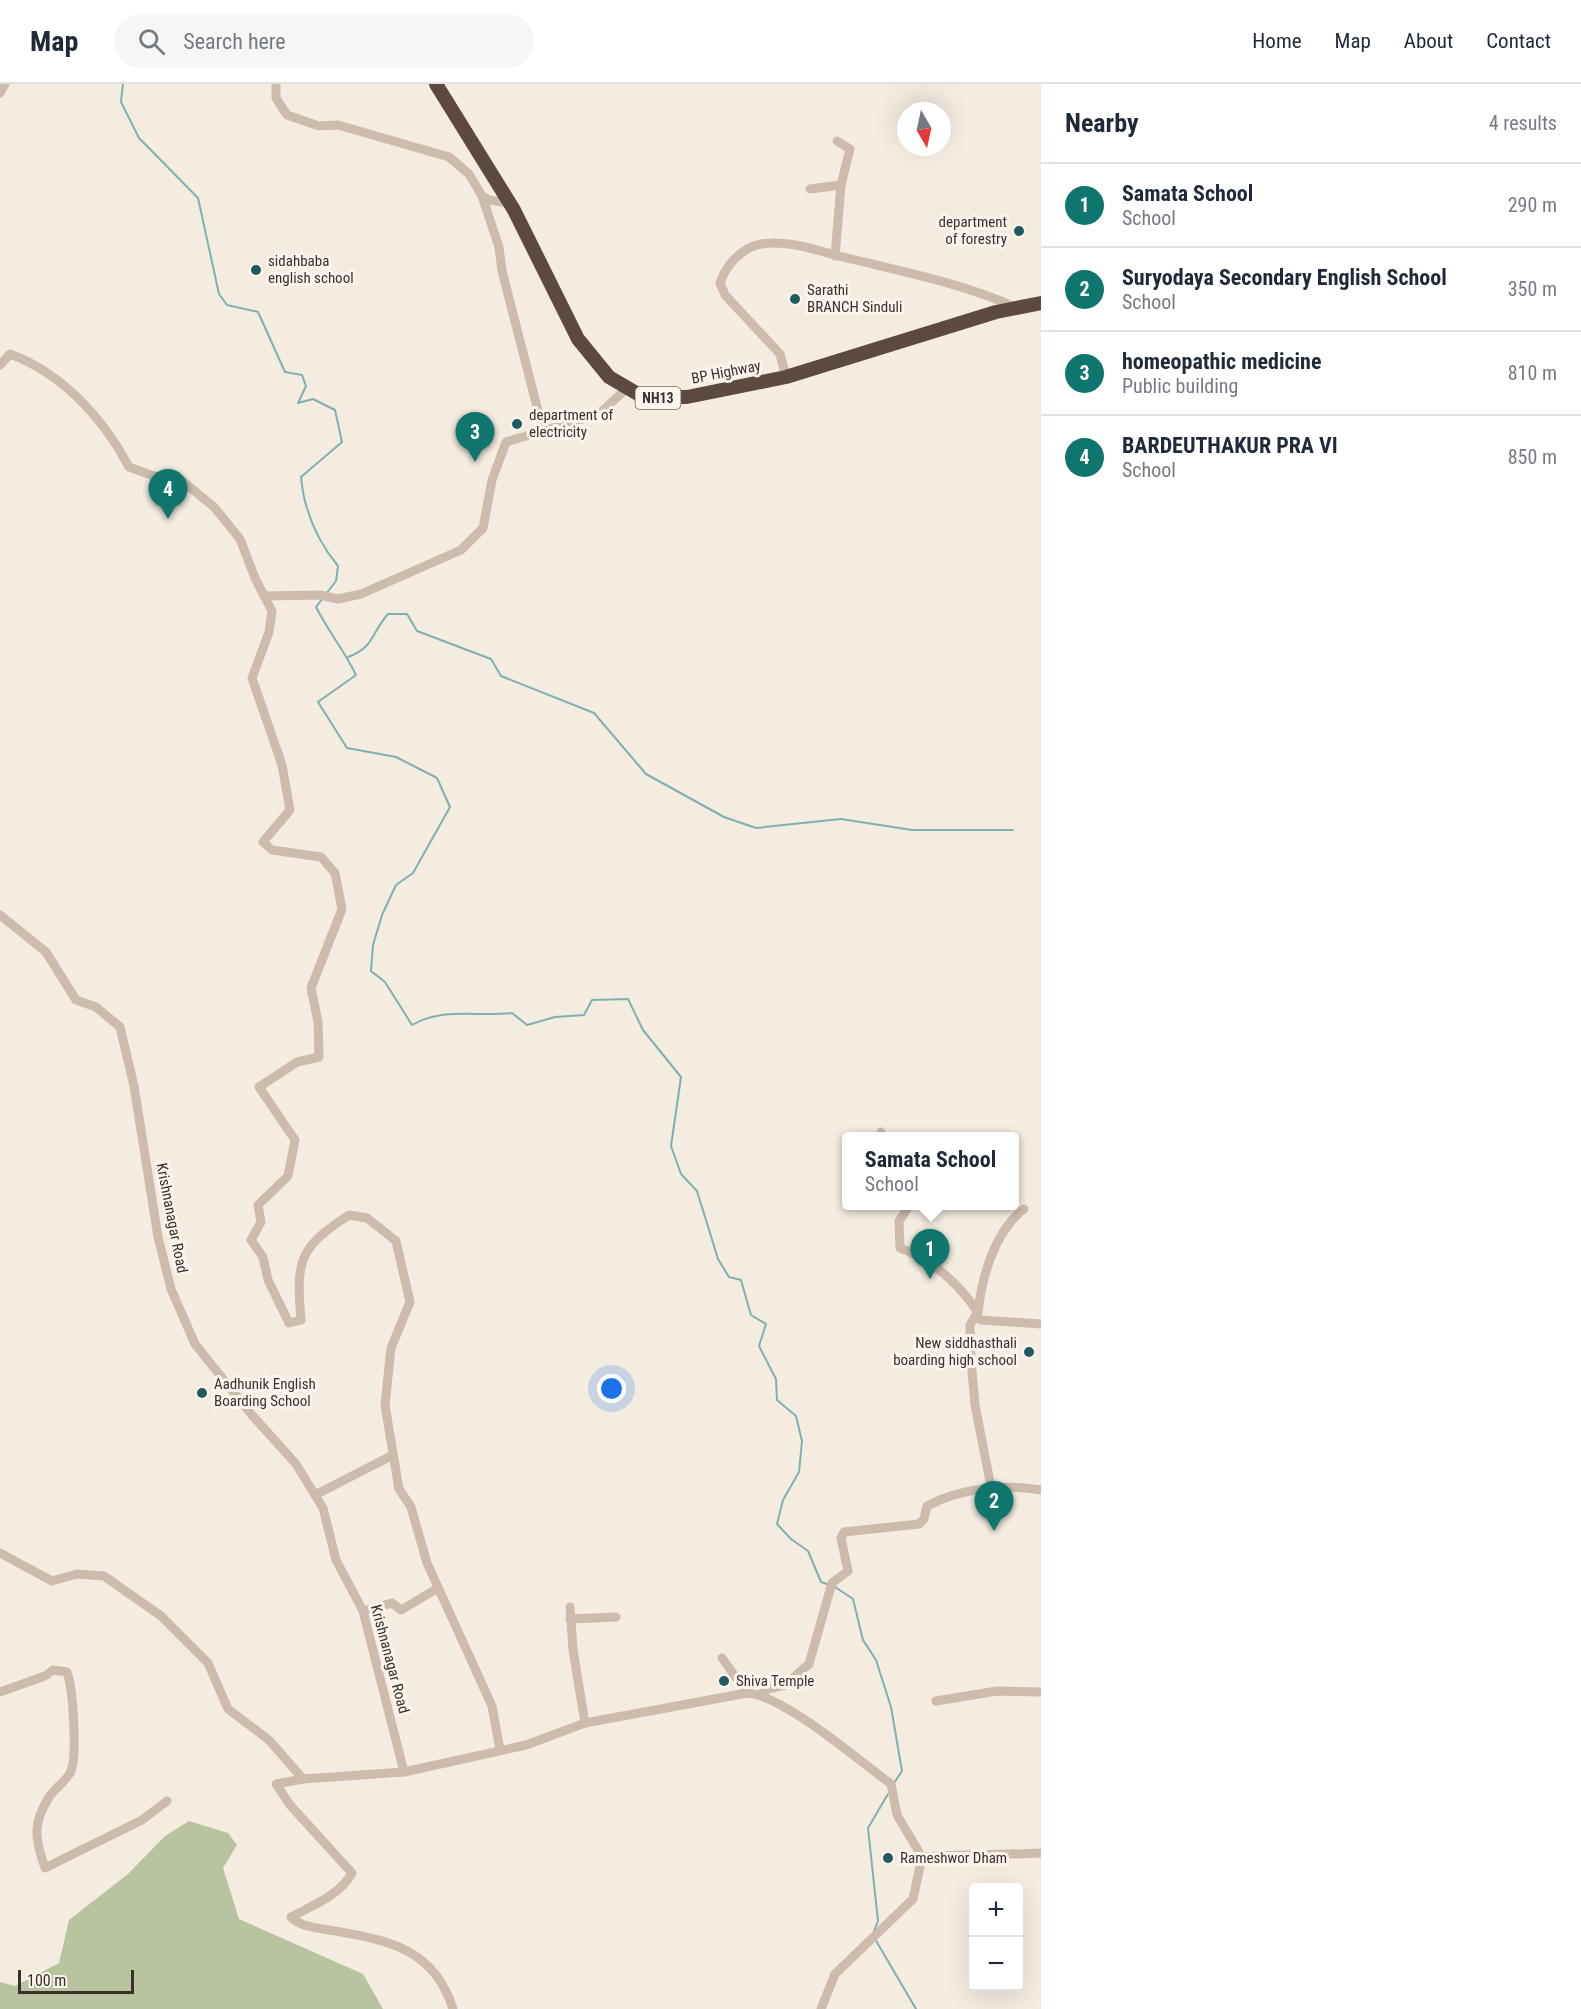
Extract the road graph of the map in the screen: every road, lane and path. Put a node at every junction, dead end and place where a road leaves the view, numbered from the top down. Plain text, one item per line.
1 (5, 84) edge
2 (276, 84) edge
3 (436, 84) edge
4 (0, 93) edge
5 (837, 141) dead end
6 (841, 185) junction
7 (810, 189) dead end
8 (482, 196) junction
9 (509, 203) junction
10 (835, 256) junction
11 (1041, 303) edge
12 (1017, 308) junction
13 (0, 365) edge
14 (786, 377) junction
15 (626, 389) junction
16 (543, 430) junction
17 (264, 596) junction
18 (0, 915) edge
19 (1024, 1209) dead end
20 (906, 1210) edge
21 (976, 1314) junction
22 (1041, 1324) edge
23 (393, 1455) junction
24 (991, 1487) junction
25 (1041, 1490) edge
26 (315, 1495) junction
27 (0, 1553) edge
28 (438, 1588) junction
29 (570, 1606) dead end
30 (363, 1611) junction
31 (616, 1617) dead end
32 (570, 1619) junction
33 (722, 1658) dead end
34 (0, 1692) edge
35 (1041, 1692) edge
36 (747, 1693) junction
37 (761, 1694) junction
38 (936, 1701) dead end
39 (585, 1723) junction
40 (500, 1750) junction
41 (404, 1772) junction
42 (303, 1779) junction
43 (167, 1801) dead end
44 (1041, 1852) edge
45 (922, 1857) junction
46 (453, 2009) edge
47 (821, 2009) edge

1 - 4 street
2 - 8 street
3 - 9 highway, BP Highway / NH13
5 - 6 street
6 - 7 street
6 - 10 street
8 - 9 street
8 - 16 street
9 - 15 highway, BP Highway / NH13
10 - 12 street
10 - 14 street
11 - 12 highway, BP Highway / NH13
12 - 14 highway, BP Highway / NH13
13 - 17 street
14 - 15 highway, BP Highway / NH13
15 - 16 street
16 - 17 street
17 - 23 street
18 - 26 street, Krishnanagar Road
19 - 21 street
20 - 21 street
21 - 22 street
21 - 24 street
23 - 26 street
23 - 28 street
24 - 25 street
24 - 37 street
26 - 30 street, Krishnanagar Road
27 - 42 street
28 - 30 street
28 - 40 street
29 - 32 street
30 - 41 street, Krishnanagar Road
31 - 32 street
32 - 39 street
33 - 36 street
34 - 43 street
35 - 38 street
36 - 37 street
36 - 39 street
37 - 45 street
39 - 40 street
40 - 41 street
41 - 42 street
42 - 46 street
44 - 45 street
45 - 47 street

